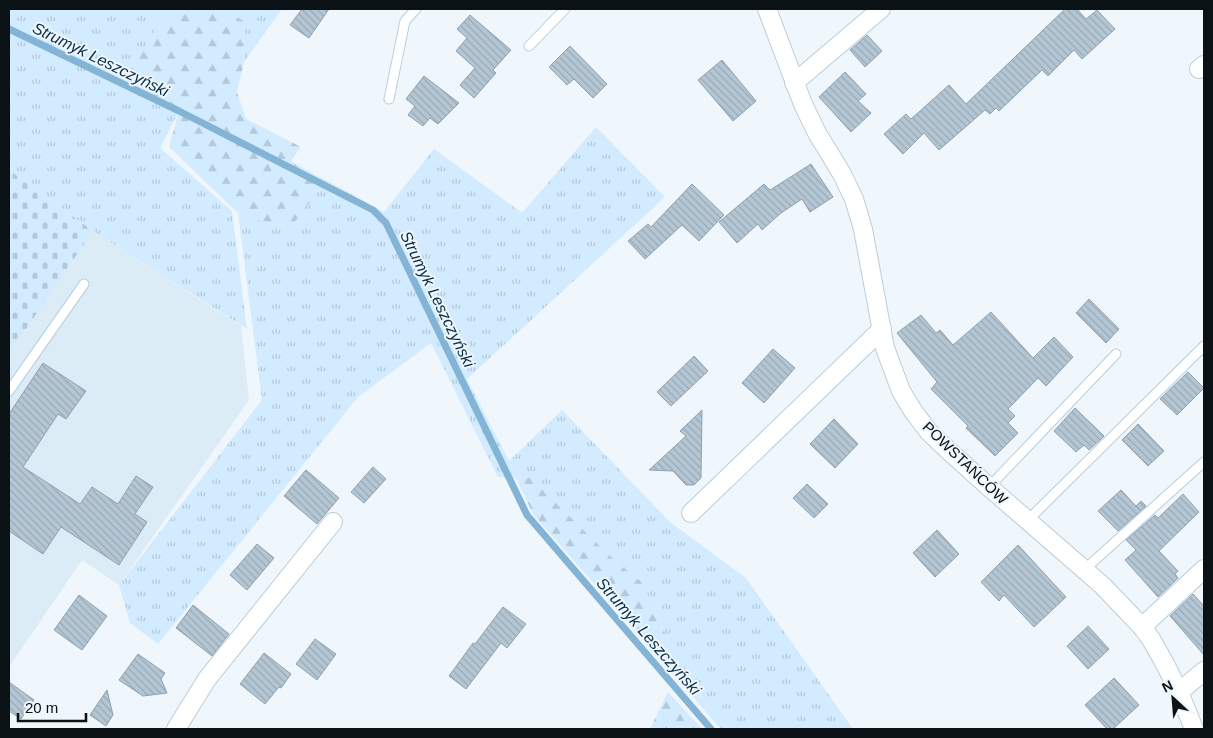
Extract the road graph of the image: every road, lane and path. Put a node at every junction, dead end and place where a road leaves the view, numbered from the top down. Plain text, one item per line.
1 (416, 9) edge
2 (565, 9) edge
3 (766, 9) edge
4 (881, 9) edge
5 (529, 46) dead end
6 (794, 83) junction
7 (389, 99) dead end
8 (84, 284) dead end
9 (882, 329) junction
10 (1204, 346) edge
11 (1116, 354) dead end
12 (9, 391) edge
13 (1204, 462) edge
14 (989, 487) junction
15 (691, 513) dead end
16 (1027, 521) junction
17 (333, 522) dead end
18 (1085, 569) junction
19 (1204, 569) edge
20 (1142, 627) junction
21 (1204, 671) edge
22 (1179, 692) junction
23 (176, 729) edge
24 (1194, 729) edge

1 - 7 lane
2 - 5 lane
3 - 6 street, POWSTAŃCÓW
4 - 6 street
6 - 9 street, POWSTAŃCÓW
8 - 12 lane
9 - 14 street, POWSTAŃCÓW
9 - 15 street
10 - 16 lane
11 - 14 lane
13 - 18 lane
14 - 16 street, POWSTAŃCÓW
16 - 18 street, POWSTAŃCÓW
17 - 23 street
18 - 20 street, POWSTAŃCÓW
19 - 20 street
20 - 22 street, POWSTAŃCÓW
21 - 22 street
22 - 24 street, POWSTAŃCÓW

